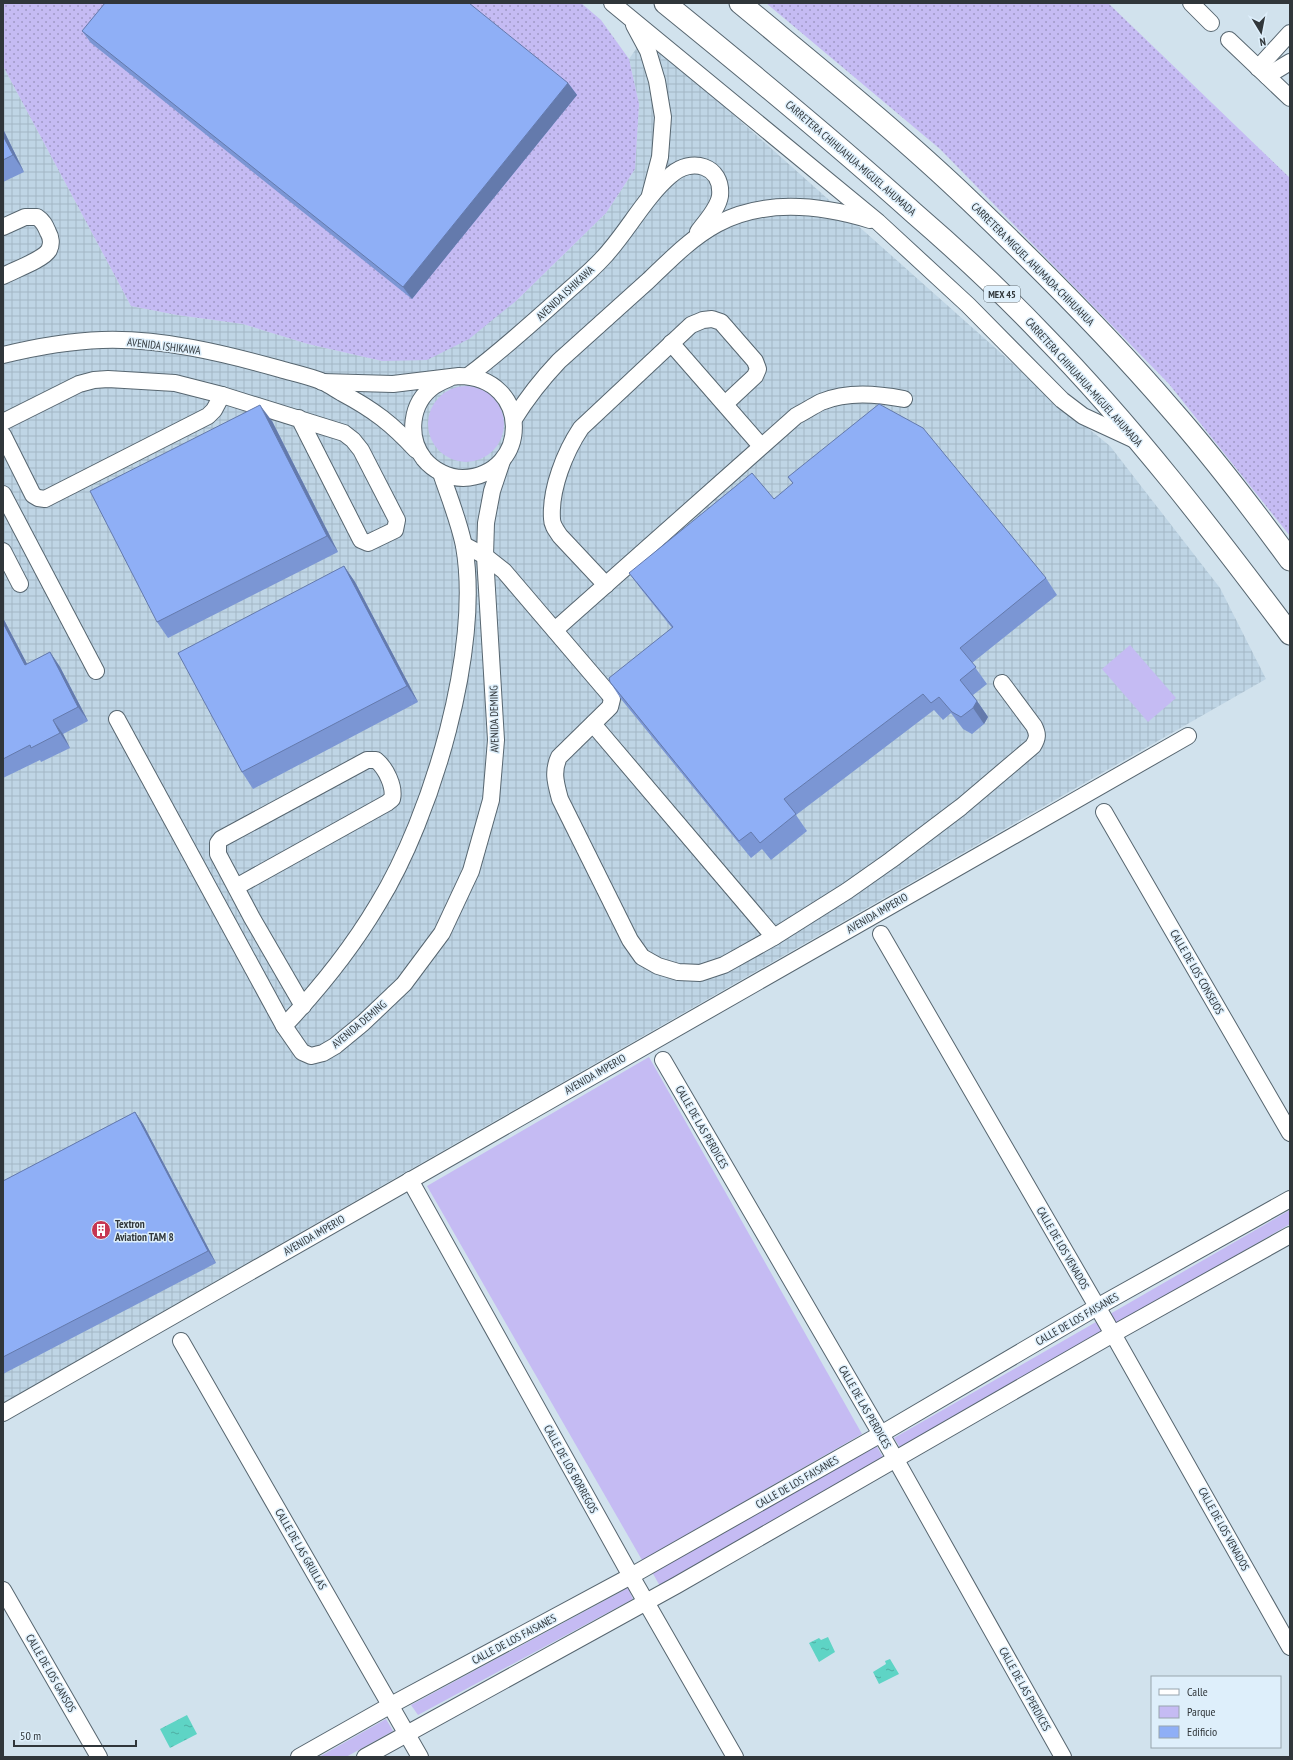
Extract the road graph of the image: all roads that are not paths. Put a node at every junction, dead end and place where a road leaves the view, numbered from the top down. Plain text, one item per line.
1 (612, 3) edge
2 (665, 3) edge
3 (740, 3) edge
4 (1191, 3) edge
5 (629, 17) junction
6 (1211, 23) dead end
7 (1290, 33) edge
8 (1229, 40) dead end
9 (1290, 62) edge
10 (1263, 72) junction
11 (1290, 98) edge
12 (650, 197) junction
13 (878, 222) junction
14 (3, 227) edge
15 (691, 241) junction
16 (3, 276) edge
17 (671, 343) junction
18 (3, 355) edge
19 (468, 376) junction
20 (450, 378) junction
21 (322, 382) junction
22 (222, 395) junction
23 (904, 399) dead end
24 (725, 404) junction
25 (299, 418) junction
26 (514, 419) junction
27 (3, 422) edge
28 (3, 435) edge
29 (1140, 442) junction
30 (761, 446) junction
31 (419, 452) junction
32 (502, 461) junction
33 (441, 473) junction
34 (3, 494) edge
35 (464, 545) junction
36 (3, 552) edge
37 (485, 556) junction
38 (1290, 560) edge
39 (20, 584) dead end
40 (606, 585) junction
41 (556, 629) junction
42 (1290, 634) edge
43 (96, 672) dead end
44 (1002, 683) dead end
45 (117, 719) dead end
46 (593, 724) junction
47 (1188, 736) dead end
48 (1104, 812) dead end
49 (236, 887) junction
50 (881, 934) dead end
51 (774, 937) junction
52 (303, 1006) junction
53 (284, 1026) junction
54 (663, 1060) dead end
55 (1290, 1133) edge
56 (410, 1180) junction
57 (1290, 1199) edge
58 (1290, 1235) edge
59 (1097, 1307) junction
60 (1113, 1334) junction
61 (181, 1341) dead end
62 (3, 1413) edge
63 (881, 1434) junction
64 (896, 1460) junction
65 (631, 1576) junction
66 (3, 1590) edge
67 (646, 1603) junction
68 (1290, 1647) edge
69 (391, 1705) junction
70 (407, 1734) junction
71 (99, 1757) edge
72 (299, 1757) edge
73 (365, 1757) edge
74 (420, 1757) edge
75 (735, 1757) edge
76 (1063, 1757) edge

1 - 5 street
2 - 29 main road, CARRETERA CHIHUAHUA-MIGUEL AHUMADA / MEX 45
3 - 38 main road, CARRETERA MIGUEL AHUMADA-CHIHUAHUA
4 - 6 street
5 - 12 street
5 - 13 street
7 - 10 street
8 - 10 street
9 - 10 street
10 - 11 street
12 - 15 street
12 - 19 street, AVENIDA ISHIKAWA
13 - 15 street
13 - 29 street
14 - 16 street
15 - 26 street, AVENIDA ISHIKAWA
17 - 24 street
17 - 24 street
17 - 40 street
18 - 21 street, AVENIDA ISHIKAWA
19 - 20 street, AVENIDA ISHIKAWA
19 - 26 street, AVENIDA ISHIKAWA
20 - 21 street, AVENIDA ISHIKAWA
20 - 31 street, AVENIDA ISHIKAWA
21 - 31 street, AVENIDA ISHIKAWA
22 - 25 street
22 - 27 street
22 - 28 street
23 - 30 street
24 - 30 street
25 - 25 street
26 - 32 street, AVENIDA ISHIKAWA
29 - 42 main road, CARRETERA CHIHUAHUA-MIGUEL AHUMADA / MEX 45
30 - 40 street
31 - 33 street, AVENIDA ISHIKAWA
32 - 33 street, AVENIDA ISHIKAWA
32 - 37 street, AVENIDA DEMING
33 - 35 street
34 - 43 street
35 - 37 street
35 - 52 street
36 - 39 street
37 - 41 street
37 - 53 street, AVENIDA DEMING
40 - 41 street
41 - 46 street
44 - 51 street
45 - 53 street, AVENIDA DEMING
46 - 51 street
46 - 51 street
47 - 56 street, AVENIDA IMPERIO
48 - 55 street, CALLE DE LOS CONSEJOS
49 - 49 street
49 - 52 street
50 - 59 street, CALLE DE LOS VENADOS
52 - 53 street
54 - 63 street, CALLE DE LAS PERDICES
56 - 62 street, AVENIDA IMPERIO
56 - 65 street, CALLE DE LOS BORREGOS
57 - 59 street, CALLE DE LOS FAISANES
58 - 60 street
59 - 60 street, CALLE DE LOS VENADOS
59 - 63 street, CALLE DE LOS FAISANES
60 - 64 street
60 - 68 street, CALLE DE LOS VENADOS
61 - 69 street, CALLE DE LAS GRULLAS
63 - 64 street, CALLE DE LAS PERDICES
63 - 65 street, CALLE DE LOS FAISANES
64 - 67 street
64 - 76 street, CALLE DE LAS PERDICES
65 - 67 street, CALLE DE LOS BORREGOS
65 - 69 street, CALLE DE LOS FAISANES
66 - 71 street, CALLE DE LOS GANSOS
67 - 70 street
67 - 75 street, CALLE DE LOS BORREGOS
69 - 70 street, CALLE DE LAS GRULLAS
69 - 72 street, CALLE DE LOS FAISANES
70 - 73 street
70 - 74 street, CALLE DE LAS GRULLAS

